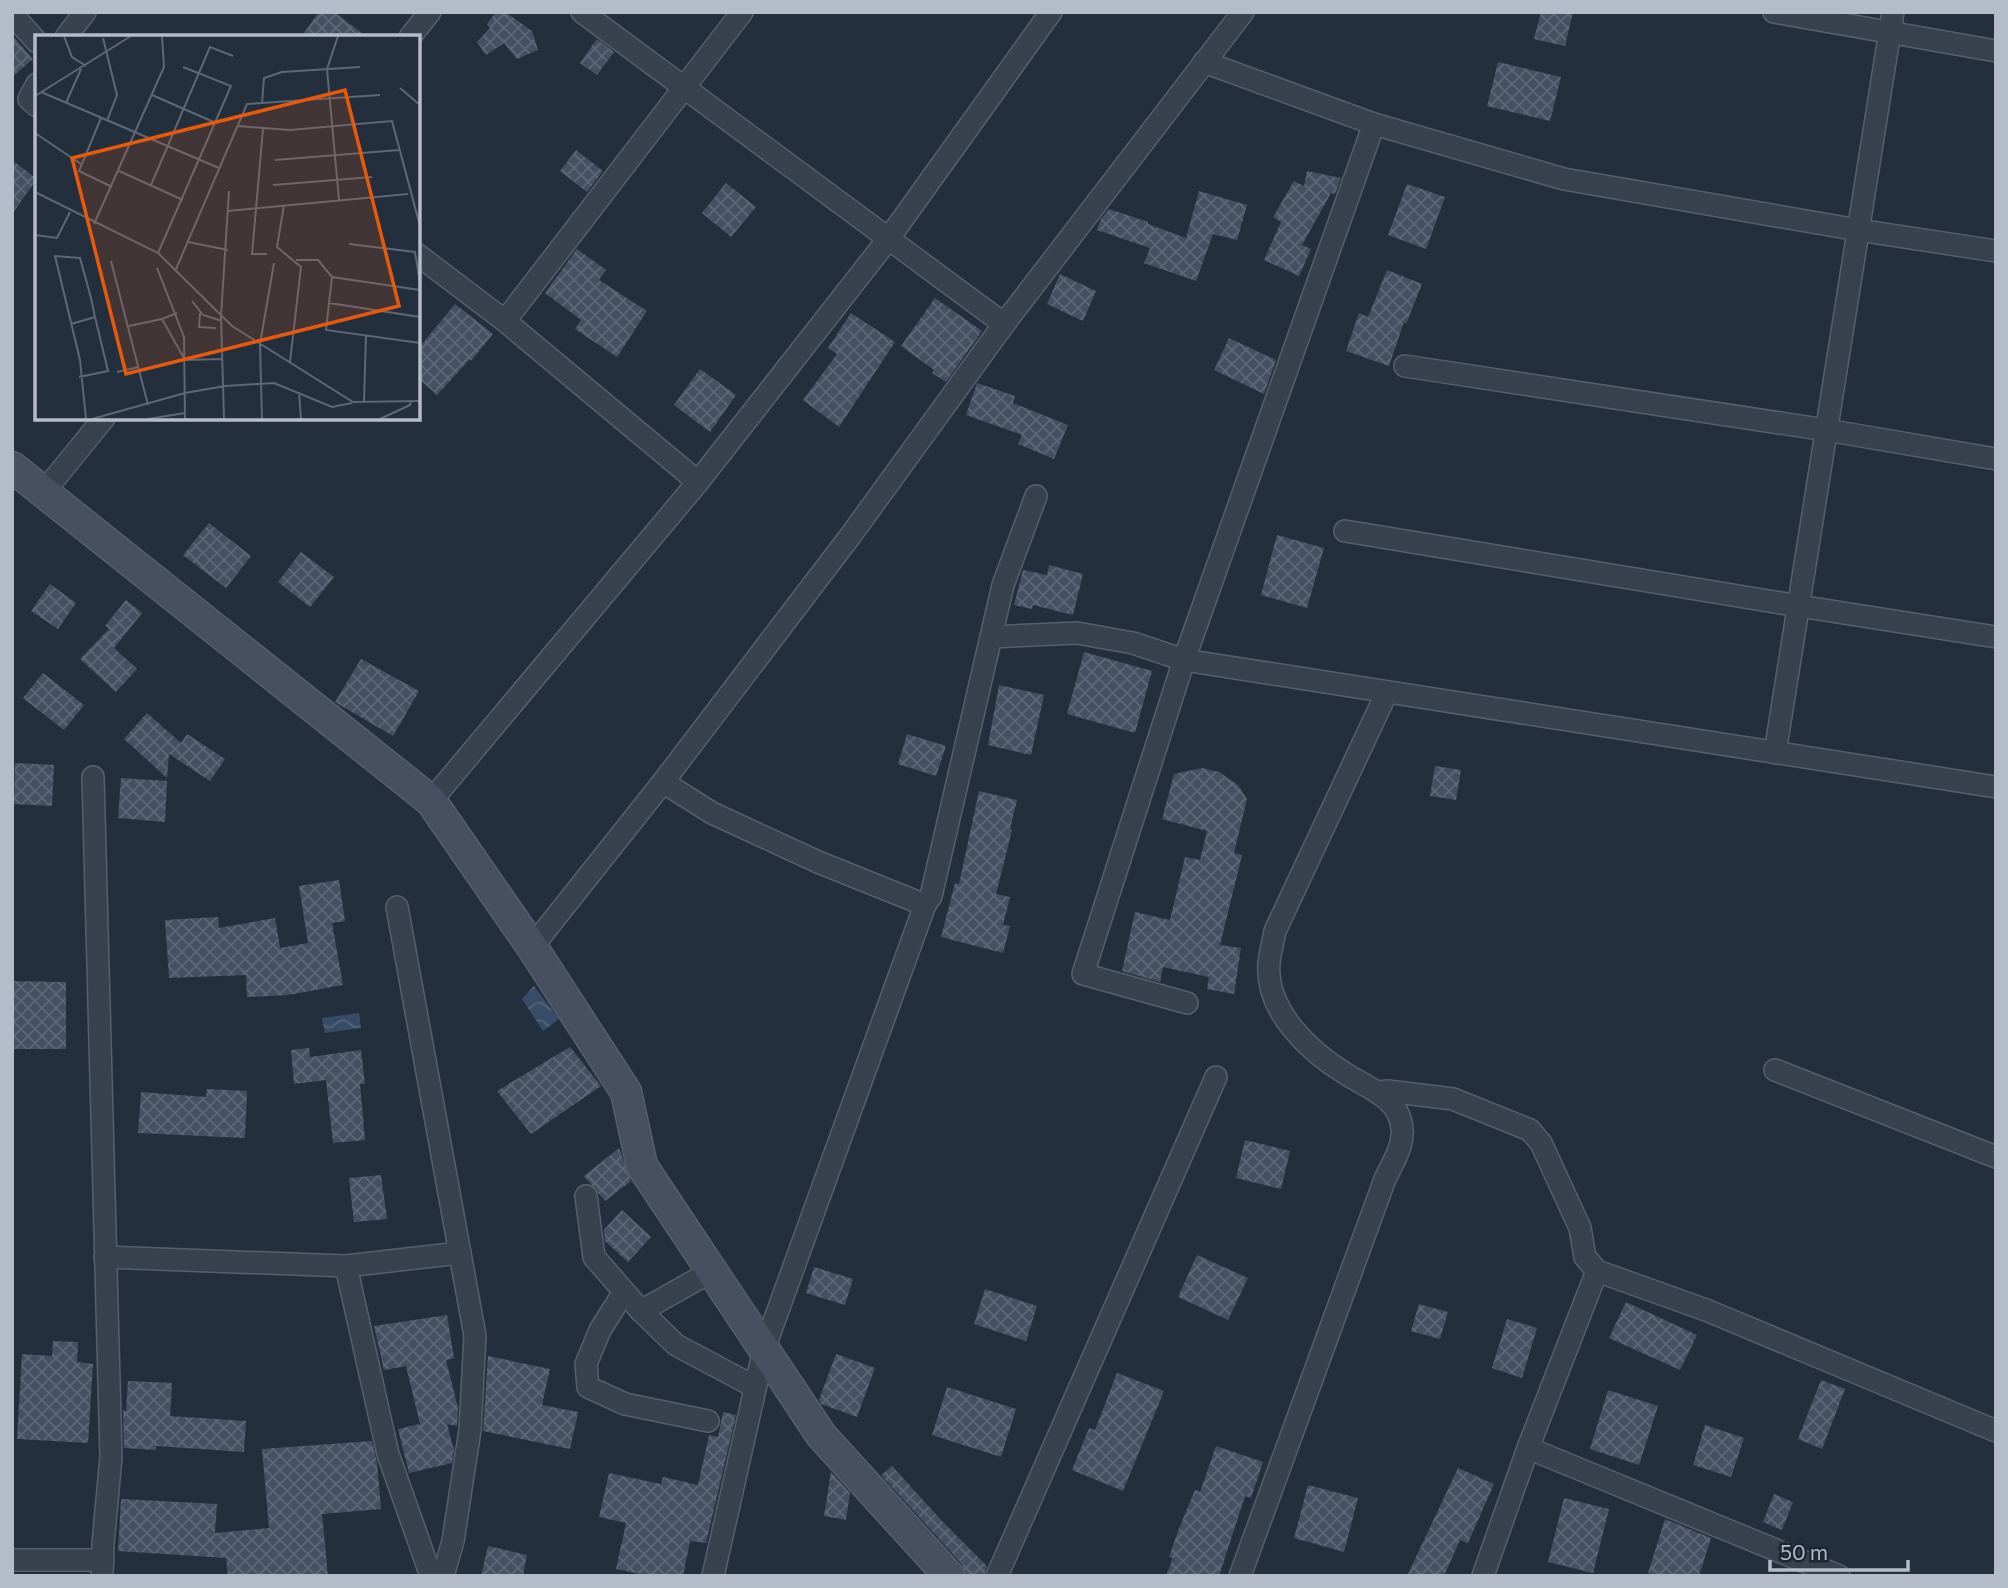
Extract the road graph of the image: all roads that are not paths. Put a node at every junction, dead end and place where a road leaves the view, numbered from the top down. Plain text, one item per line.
1 (85, 12) edge
2 (430, 12) edge
3 (582, 12) edge
4 (742, 12) edge
5 (1051, 12) edge
6 (1243, 12) edge
7 (1774, 12) edge
8 (12, 14) edge
9 (1891, 23) edge
10 (68, 35) edge
11 (412, 35) edge
12 (35, 40) edge
13 (1996, 51) edge
14 (1204, 62) junction
15 (35, 88) edge
16 (685, 88) junction
17 (35, 104) edge
18 (1374, 124) junction
19 (1858, 230) junction
20 (889, 239) junction
21 (1996, 251) edge
22 (420, 257) edge
23 (505, 321) junction
24 (1004, 324) junction
25 (1405, 366) dead end
26 (102, 420) edge
27 (1826, 430) junction
28 (1996, 459) edge
29 (12, 467) edge
30 (698, 482) junction
31 (43, 492) junction
32 (1036, 496) dead end
33 (1345, 531) dead end
34 (1799, 606) junction
35 (1996, 636) edge
36 (991, 637) junction
37 (1184, 660) junction
38 (1387, 692) junction
39 (1775, 752) junction
40 (93, 777) dead end
41 (663, 782) junction
42 (1996, 787) edge
43 (432, 801) junction
44 (925, 905) junction
45 (397, 907) dead end
46 (532, 947) junction
47 (1187, 1003) dead end
48 (1775, 1070) dead end
49 (1216, 1077) dead end
50 (1378, 1091) junction
51 (1996, 1157) edge
52 (586, 1196) dead end
53 (460, 1252) junction
54 (106, 1257) junction
55 (346, 1266) junction
56 (1597, 1271) junction
57 (712, 1272) junction
58 (624, 1292) junction
59 (641, 1311) junction
60 (764, 1349) junction
61 (755, 1387) junction
62 (708, 1421) dead end
63 (1996, 1430) edge
64 (1528, 1448) junction
65 (12, 1560) edge
66 (102, 1568) edge
67 (431, 1576) edge
68 (443, 1576) edge
69 (713, 1576) edge
70 (949, 1576) edge
71 (997, 1576) edge
72 (1240, 1576) edge
73 (1483, 1576) edge
74 (1839, 1576) edge

1 - 10 street
2 - 11 street
3 - 16 street
4 - 16 street
5 - 20 street
6 - 14 street
7 - 9 street
8 - 12 street
9 - 13 street
9 - 19 street
14 - 18 street
14 - 24 street
15 - 17 street
16 - 20 street
16 - 23 street
18 - 19 street
18 - 37 street
19 - 21 street
19 - 27 street
20 - 24 street
20 - 30 street
22 - 23 street
23 - 30 street
24 - 41 street
25 - 27 street
26 - 31 street
27 - 28 street
27 - 34 street
29 - 31 street
30 - 43 street
31 - 43 street
32 - 36 street
33 - 34 street
34 - 35 street
34 - 39 street
36 - 37 street
36 - 44 street
37 - 38 street
37 - 47 street
38 - 39 street
38 - 50 street
39 - 42 street
40 - 54 street
41 - 44 street
41 - 46 street
43 - 46 street
44 - 60 street
45 - 53 street
46 - 57 street
48 - 51 street
49 - 71 street
50 - 56 street
50 - 72 street
52 - 58 street
53 - 55 street
53 - 68 street
54 - 55 street
54 - 66 street
55 - 67 street
56 - 63 street
56 - 64 street
57 - 59 street
57 - 60 street
58 - 59 street
58 - 62 street
59 - 61 street
60 - 61 street
60 - 70 street
61 - 69 street
64 - 73 street
64 - 74 street
65 - 66 street

